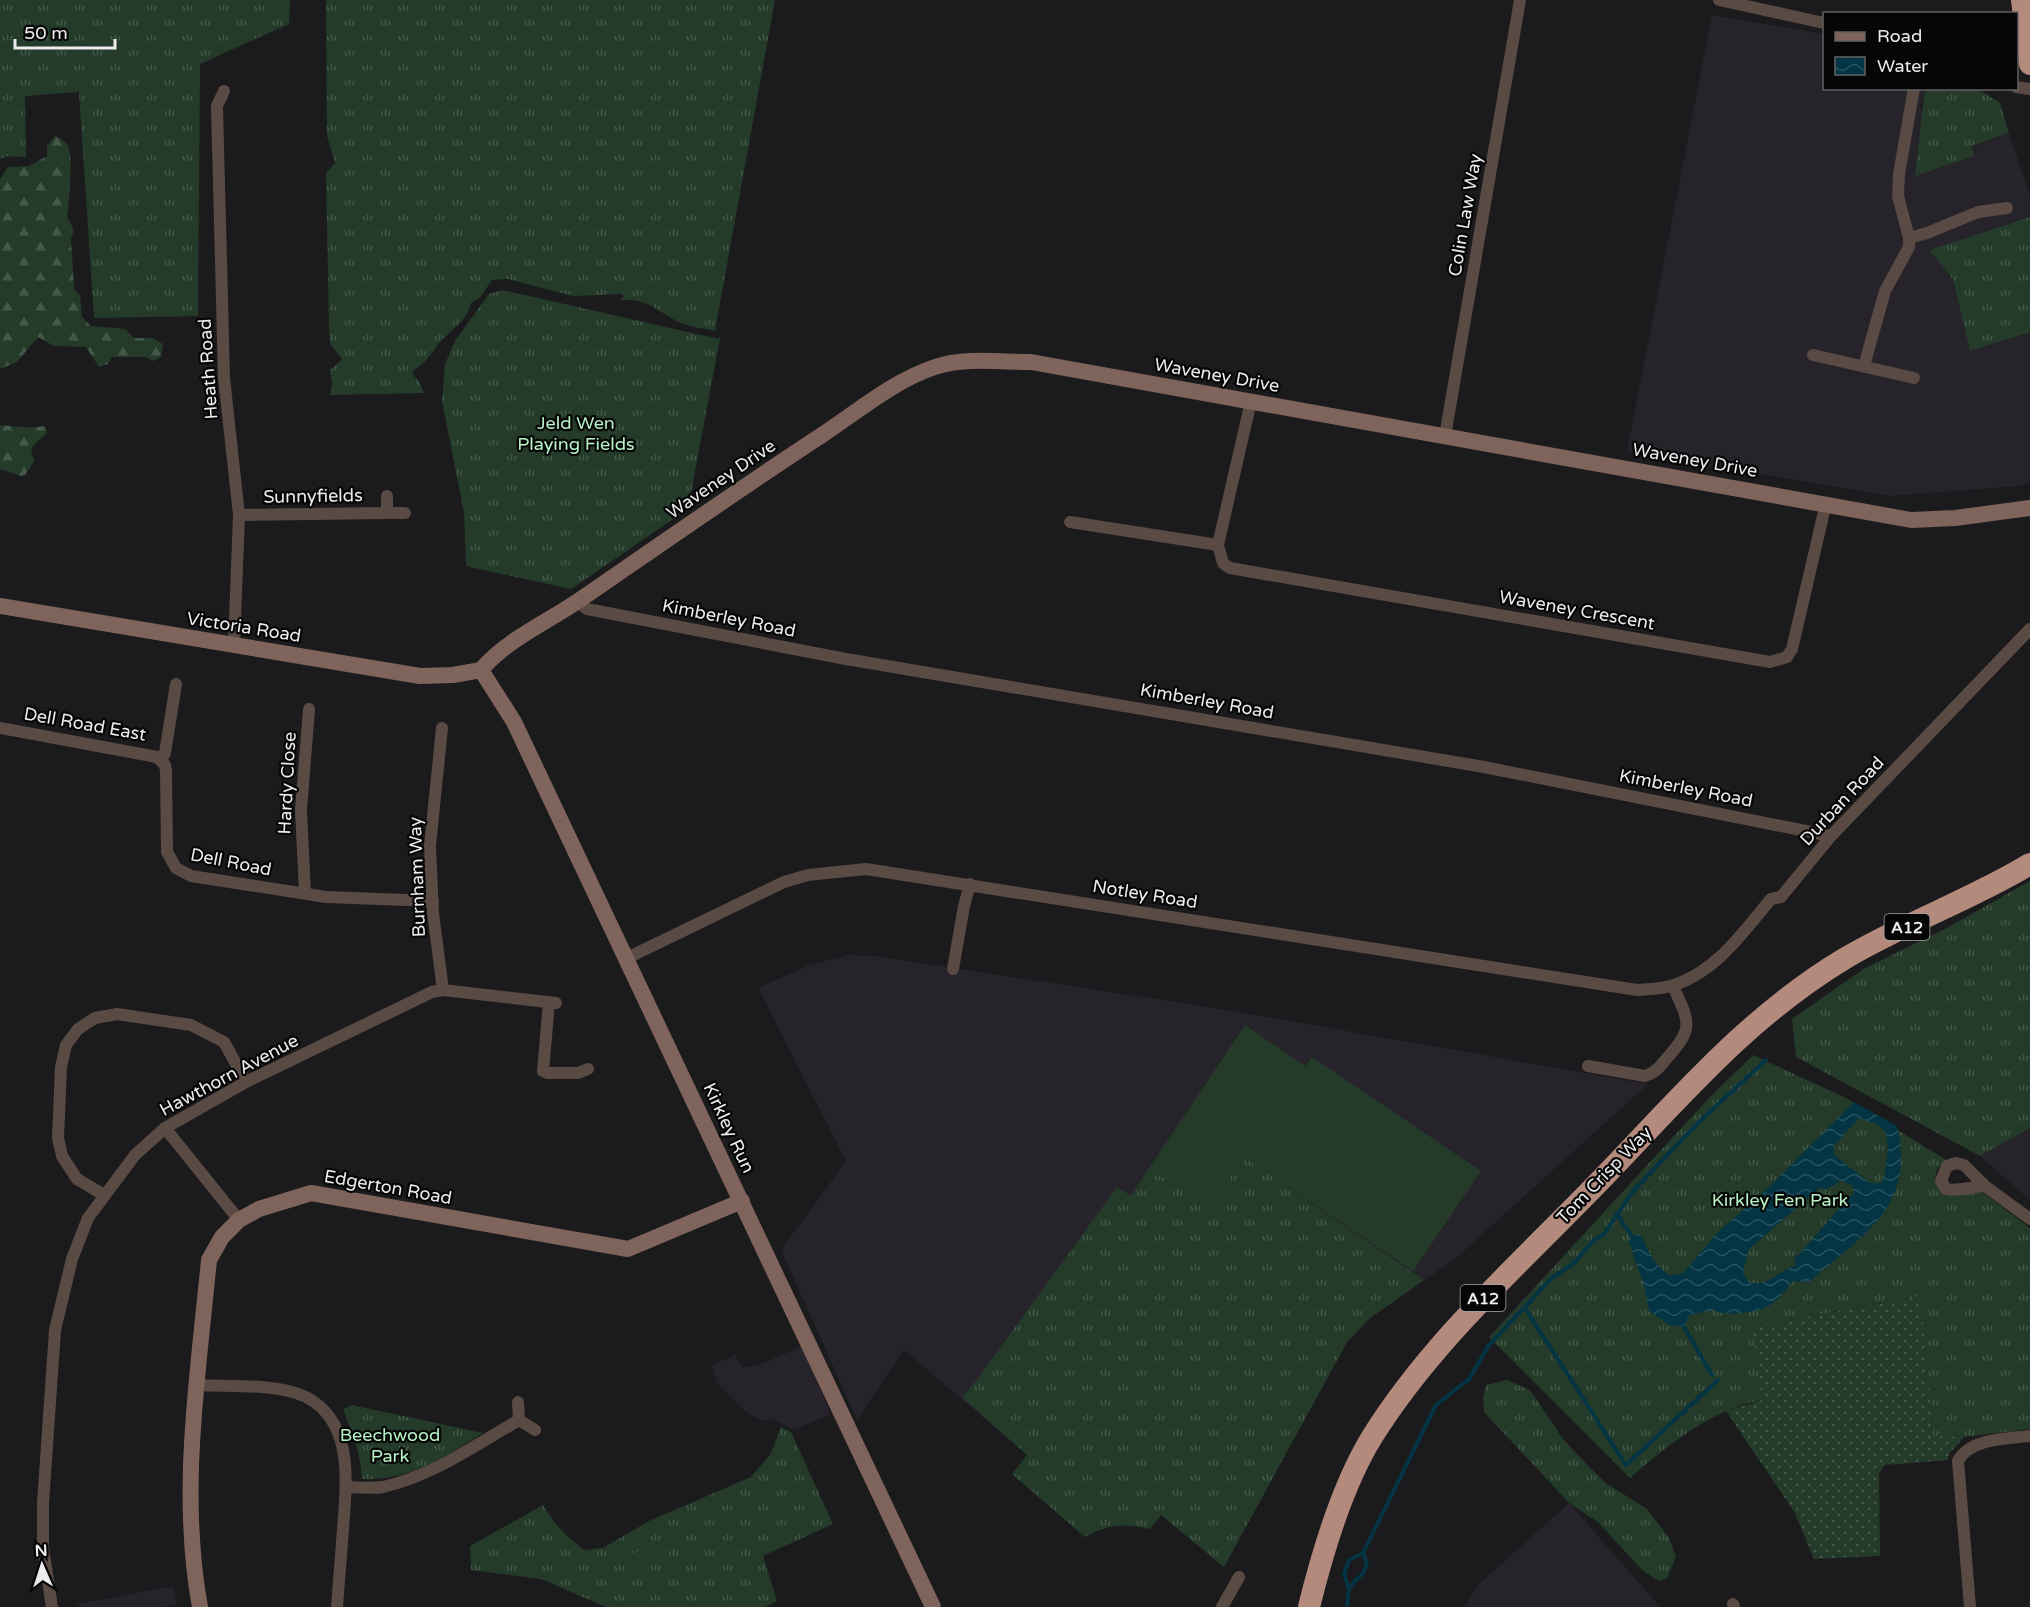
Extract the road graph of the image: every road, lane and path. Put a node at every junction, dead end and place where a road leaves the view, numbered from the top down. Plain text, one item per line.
1 (1520, 0) edge
2 (1719, 0) edge
3 (2022, 0) edge
4 (1823, 23) edge
5 (2030, 64) edge
6 (1914, 90) edge
7 (224, 91) dead end
8 (2007, 208) dead end
9 (1909, 238) junction
10 (1813, 355) dead end
11 (1864, 366) junction
12 (1914, 378) dead end
13 (1251, 401) junction
14 (1445, 436) junction
15 (387, 496) dead end
16 (1826, 503) junction
17 (2030, 508) edge
18 (387, 513) junction
19 (405, 513) dead end
20 (239, 515) junction
21 (1070, 522) dead end
22 (1218, 545) junction
23 (578, 602) junction
24 (0, 606) edge
25 (2030, 629) edge
26 (234, 645) junction
27 (481, 670) junction
28 (176, 684) dead end
29 (309, 710) dead end
30 (0, 728) edge
31 (442, 728) dead end
32 (161, 760) junction
33 (1832, 836) junction
34 (2030, 864) edge
35 (970, 884) junction
36 (305, 893) junction
37 (433, 901) junction
38 (627, 958) junction
39 (953, 969) dead end
40 (1673, 986) junction
41 (443, 990) junction
42 (1588, 1066) dead end
43 (588, 1069) dead end
44 (246, 1082) junction
45 (165, 1128) junction
46 (1985, 1186) dead end
47 (104, 1195) junction
48 (742, 1201) junction
49 (2030, 1219) edge
50 (238, 1220) junction
51 (197, 1385) junction
52 (518, 1402) dead end
53 (519, 1420) junction
54 (534, 1430) dead end
55 (2030, 1436) edge
56 (346, 1486) junction
57 (1239, 1577) dead end
58 (52, 1607) edge
59 (200, 1607) edge
60 (338, 1607) edge
61 (933, 1607) edge
62 (1222, 1607) edge
63 (1309, 1607) edge
64 (1970, 1607) edge

1 - 14 street, Colin Law Way
2 - 4 street
3 - 5 highway
6 - 9 street
7 - 20 street, Heath Road
8 - 9 street
9 - 11 street
10 - 11 street
11 - 12 street
13 - 14 main road, Waveney Drive
13 - 22 street
13 - 23 main road, Waveney Drive
14 - 16 main road, Waveney Drive
15 - 18 street, Sunnyfields
16 - 17 main road, Waveney Drive
16 - 22 street, Waveney Crescent
18 - 19 street, Sunnyfields
18 - 20 street, Sunnyfields
20 - 26 street, Heath Road
21 - 22 street
23 - 27 main road, Waveney Drive
23 - 33 street, Kimberley Road
24 - 26 main road, Victoria Road
25 - 33 street, Durban Road
26 - 27 main road, Victoria Road
27 - 38 main road, Kirkley Run
28 - 32 street, Dell Road
29 - 36 street, Hardy Close
30 - 32 street, Dell Road East
31 - 37 street, Burnham Way
32 - 36 street, Dell Road
33 - 40 street, Durban Road
34 - 63 highway, Tom Crisp Way / A12
35 - 38 street, Notley Road
35 - 39 street
35 - 40 street, Notley Road
36 - 37 street, Dell Road
37 - 41 street, Burnham Way
38 - 48 main road, Kirkley Run
40 - 42 street
41 - 43 street, Hawthorn Avenue
41 - 44 street, Hawthorn Avenue
44 - 45 street, Hawthorn Avenue
44 - 47 street
45 - 47 street, Hawthorn Avenue
45 - 50 street
46 - 49 street
47 - 58 street, Hawthorn Avenue
48 - 50 main road, Edgerton Road
48 - 61 main road, Kirkley Run
50 - 51 main road, Edgerton Road
51 - 56 street
51 - 59 main road, Edgerton Road
52 - 53 street
53 - 54 street
53 - 56 street
55 - 64 street
56 - 60 street
57 - 62 street

